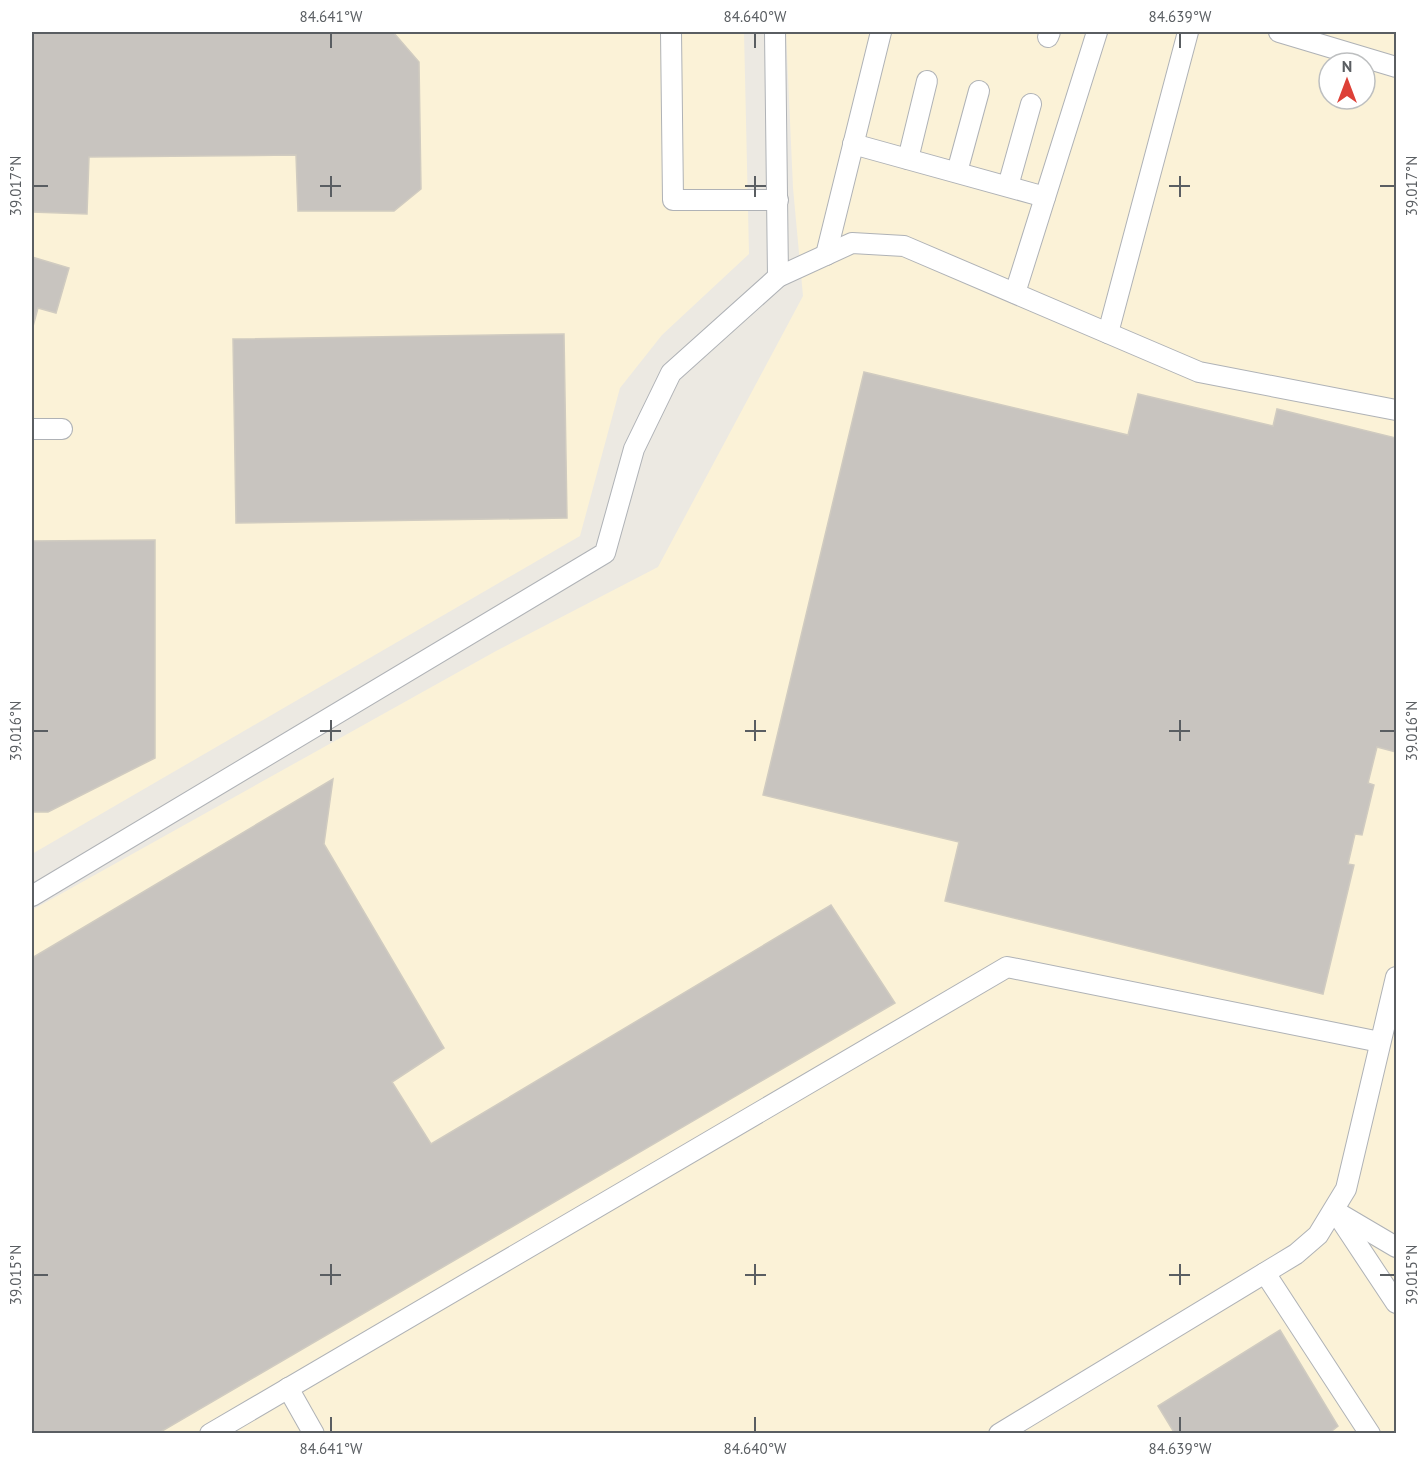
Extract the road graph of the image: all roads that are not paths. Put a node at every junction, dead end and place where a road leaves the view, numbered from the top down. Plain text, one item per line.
1 (671, 32) edge
2 (775, 32) edge
3 (881, 32) edge
4 (1097, 32) edge
5 (1188, 32) edge
6 (1279, 32) edge
7 (1396, 67) edge
8 (927, 81) dead end
9 (979, 91) dead end
10 (1031, 104) dead end
11 (853, 144) junction
12 (908, 159) junction
13 (957, 172) junction
14 (1008, 186) junction
15 (1045, 197) junction
16 (778, 200) junction
17 (826, 255) junction
18 (778, 277) junction
19 (1015, 293) junction
20 (1108, 333) junction
21 (1396, 410) edge
22 (32, 429) edge
23 (62, 429) dead end
24 (32, 897) edge
25 (1396, 977) edge
26 (1380, 1042) junction
27 (1335, 1211) junction
28 (1396, 1247) edge
29 (1265, 1273) junction
30 (1396, 1303) edge
31 (288, 1388) junction
32 (210, 1434) edge
33 (314, 1434) edge
34 (999, 1434) edge
35 (1370, 1434) edge

1 - 16 lane
2 - 16 lane
3 - 11 lane
4 - 15 lane
5 - 20 lane
6 - 7 lane
8 - 12 lane
9 - 13 lane
10 - 14 lane
11 - 12 lane
11 - 17 lane
12 - 13 lane
13 - 14 lane
14 - 15 lane
15 - 19 lane
16 - 18 lane
17 - 18 lane
17 - 19 lane
18 - 24 lane
19 - 20 lane
20 - 21 lane
22 - 23 lane
25 - 26 lane
26 - 27 lane
26 - 31 lane
27 - 28 lane
27 - 29 lane
27 - 30 lane
29 - 34 lane
29 - 35 lane
31 - 32 lane
31 - 33 lane

